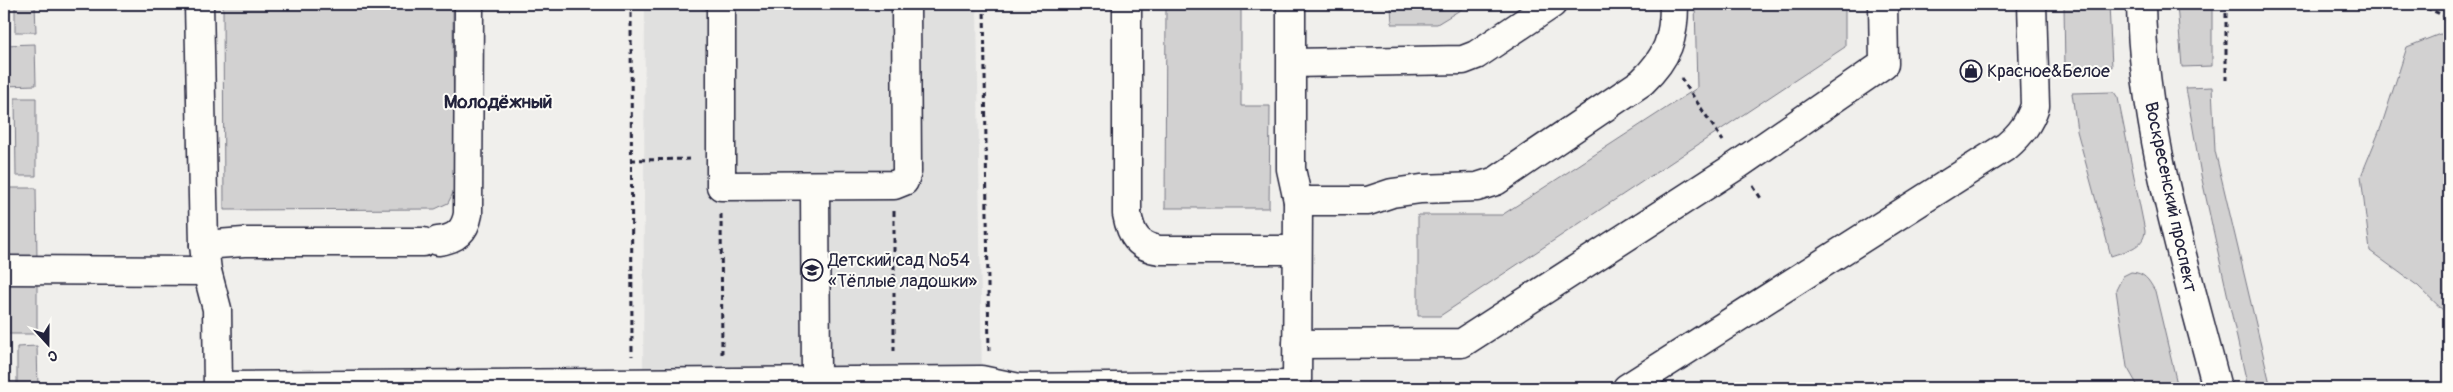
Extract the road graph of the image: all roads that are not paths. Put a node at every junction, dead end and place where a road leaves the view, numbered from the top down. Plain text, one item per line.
1 (199, 4) edge
2 (469, 4) edge
3 (720, 4) edge
4 (906, 4) edge
5 (1127, 4) edge
6 (1292, 4) edge
7 (1552, 4) edge
8 (1674, 4) edge
9 (1883, 4) edge
10 (2032, 4) edge
11 (2141, 4) edge
12 (1292, 63) junction
13 (815, 186) junction
14 (1298, 201) junction
15 (1297, 250) junction
16 (206, 258) junction
17 (4, 270) edge
18 (1297, 344) junction
19 (816, 381) junction
20 (632, 385) edge
21 (218, 387) edge
22 (1297, 387) edge
23 (1134, 388) edge
24 (1627, 388) edge
25 (2216, 388) edge

1 - 16 main road
2 - 16 main road
3 - 13 main road
4 - 13 main road
5 - 15 main road
6 - 12 main road
7 - 12 main road
8 - 14 main road
9 - 18 main road
10 - 24 main road
11 - 25 main road, Воскресенский проспект
12 - 14 main road
13 - 19 main road
14 - 15 main road
15 - 18 main road
16 - 17 main road
16 - 21 main road
18 - 22 main road
19 - 20 main road
19 - 23 main road
20 - 21 main road
22 - 23 main road

